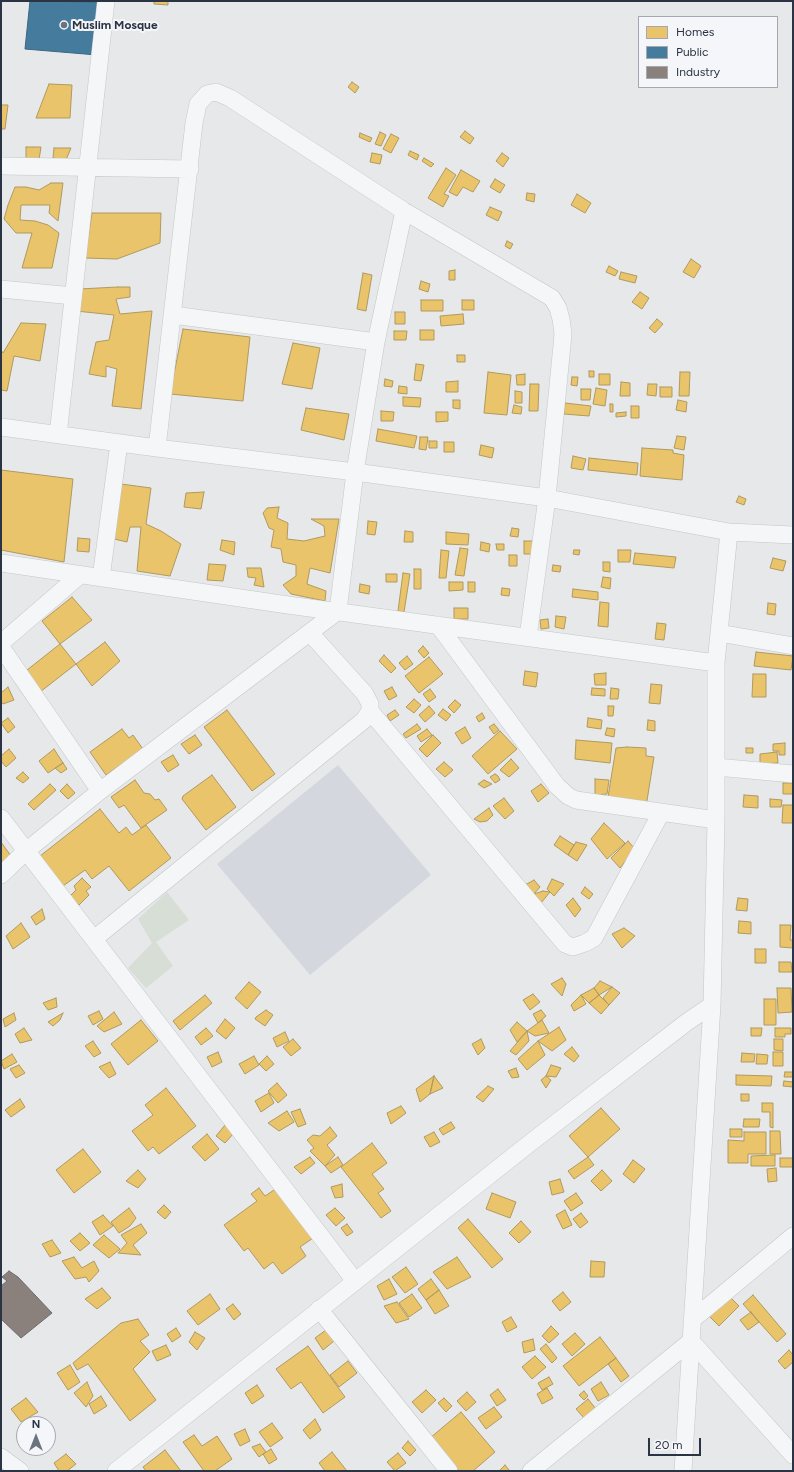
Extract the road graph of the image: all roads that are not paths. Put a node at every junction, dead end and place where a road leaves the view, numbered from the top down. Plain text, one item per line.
1 (106, 1) edge
2 (1, 166) edge
3 (87, 168) junction
4 (190, 169) junction
5 (404, 211) junction
6 (1, 289) edge
7 (73, 296) junction
8 (173, 316) junction
9 (376, 342) junction
10 (1, 428) edge
11 (58, 435) junction
12 (119, 443) junction
13 (157, 448) junction
14 (355, 472) junction
15 (547, 498) junction
16 (729, 532) junction
17 (793, 535) edge
18 (1, 563) edge
19 (80, 575) junction
20 (101, 578) junction
21 (338, 611) junction
22 (438, 625) junction
23 (310, 633) junction
24 (719, 633) junction
25 (528, 637) junction
26 (1, 643) edge
27 (793, 646) edge
28 (1, 647) edge
29 (716, 663) junction
30 (370, 711) junction
31 (716, 768) junction
32 (793, 774) edge
33 (100, 791) junction
34 (661, 813) junction
35 (1, 818) edge
36 (716, 820) junction
37 (26, 851) junction
38 (1, 875) edge
39 (94, 939) junction
40 (712, 1005) junction
41 (793, 1236) edge
42 (355, 1281) junction
43 (319, 1309) junction
44 (692, 1320) junction
45 (691, 1340) junction
46 (793, 1455) edge
47 (1, 1457) edge
48 (20, 1471) edge
49 (116, 1471) edge
50 (448, 1471) edge
51 (531, 1471) edge
52 (683, 1471) edge

1 - 3 street
2 - 3 street
3 - 4 street
3 - 7 street
4 - 5 street
4 - 8 street
5 - 9 street
5 - 15 street
6 - 7 street
7 - 11 street
8 - 9 street
8 - 13 street
9 - 14 street
10 - 11 street
11 - 12 street
12 - 13 street
12 - 20 street
13 - 14 street
14 - 15 street
14 - 21 street
15 - 16 street
15 - 25 street
16 - 17 street
16 - 24 street
18 - 19 street
19 - 20 street
19 - 26 street
20 - 21 street
21 - 22 street
21 - 23 street
22 - 25 street
22 - 34 street
23 - 30 street
23 - 33 street
24 - 27 street
24 - 29 street
25 - 29 street
28 - 33 street
29 - 31 street
30 - 34 street
30 - 39 street
31 - 32 street
31 - 36 street
33 - 37 street
34 - 36 street
35 - 37 street
36 - 40 street
37 - 38 street
37 - 39 street
39 - 42 street
40 - 42 street
40 - 44 street
41 - 44 street
42 - 43 street
43 - 49 street
43 - 50 street
44 - 45 street
45 - 46 street
45 - 51 street
45 - 52 street
47 - 48 street

